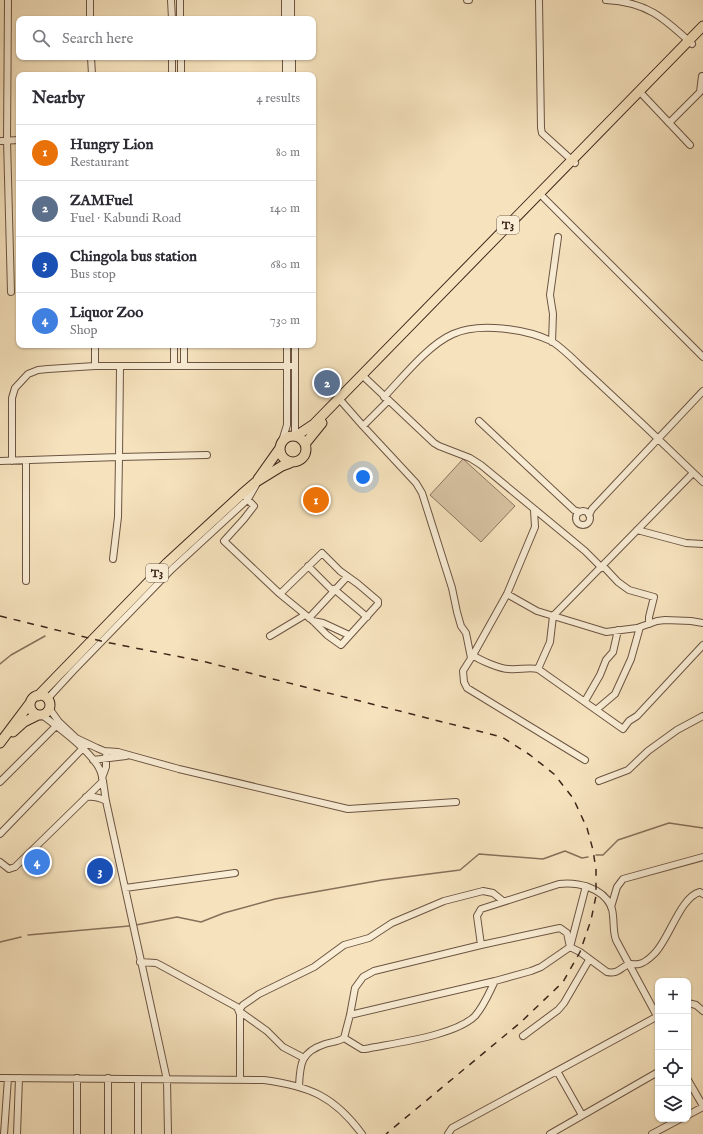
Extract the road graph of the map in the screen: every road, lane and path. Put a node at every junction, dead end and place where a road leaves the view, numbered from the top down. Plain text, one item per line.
1 (8, 0) edge
2 (90, 0) edge
3 (172, 0) edge
4 (180, 0) edge
5 (285, 0) edge
6 (291, 0) edge
7 (539, 0) edge
8 (606, 0) edge
9 (90, 16) edge
10 (172, 16) edge
11 (180, 16) edge
12 (285, 16) edge
13 (292, 16) edge
14 (703, 26) edge
15 (703, 33) edge
16 (690, 42) junction
17 (91, 60) edge
18 (172, 60) edge
19 (180, 60) edge
20 (286, 60) edge
21 (292, 60) edge
22 (92, 72) edge
23 (172, 72) edge
24 (181, 72) edge
25 (286, 72) edge
26 (292, 72) edge
27 (702, 76) dead end
28 (642, 93) junction
29 (669, 123) junction
30 (8, 140) junction
31 (16, 140) edge
32 (0, 141) edge
33 (690, 145) dead end
34 (574, 162) junction
35 (541, 195) junction
36 (558, 238) dead end
37 (11, 292) dead end
38 (552, 342) junction
39 (94, 348) edge
40 (174, 348) edge
41 (184, 348) edge
42 (287, 348) edge
43 (295, 348) edge
44 (703, 357) edge
45 (95, 366) junction
46 (174, 366) junction
47 (184, 366) junction
48 (287, 366) junction
49 (295, 366) junction
50 (120, 367) junction
51 (364, 377) junction
52 (703, 392) edge
53 (386, 399) junction
54 (342, 402) junction
55 (296, 418) junction
56 (479, 421) dead end
57 (364, 426) junction
58 (310, 427) junction
59 (296, 436) junction
60 (658, 439) junction
61 (281, 444) junction
62 (305, 444) junction
63 (207, 455) dead end
64 (119, 457) junction
65 (0, 461) edge
66 (12, 461) junction
67 (26, 461) junction
68 (290, 463) junction
69 (693, 472) junction
70 (702, 478) edge
71 (257, 481) junction
72 (248, 488) junction
73 (248, 499) junction
74 (534, 510) junction
75 (637, 530) junction
76 (703, 544) edge
77 (113, 559) dead end
78 (308, 566) junction
79 (602, 567) junction
80 (347, 577) junction
81 (26, 581) dead end
82 (334, 590) junction
83 (280, 594) junction
84 (507, 594) junction
85 (553, 616) junction
86 (367, 617) junction
87 (309, 618) junction
88 (703, 623) edge
89 (649, 624) junction
90 (640, 627) junction
91 (618, 630) junction
92 (349, 635) junction
93 (270, 636) dead end
94 (703, 645) edge
95 (471, 655) junction
96 (63, 669) junction
97 (538, 669) junction
98 (38, 696) junction
99 (585, 701) junction
100 (30, 703) junction
101 (46, 708) junction
102 (596, 710) junction
103 (703, 716) edge
104 (58, 724) junction
105 (0, 743) edge
106 (84, 746) junction
107 (104, 751) junction
108 (127, 756) junction
109 (94, 760) junction
110 (585, 760) dead end
111 (106, 762) junction
112 (102, 779) junction
113 (599, 781) dead end
114 (0, 782) edge
115 (86, 798) junction
116 (106, 801) junction
117 (456, 802) dead end
118 (0, 834) edge
119 (703, 857) edge
120 (0, 862) edge
121 (235, 873) dead end
122 (586, 886) junction
123 (125, 888) junction
124 (703, 894) edge
125 (503, 902) junction
126 (611, 907) junction
127 (481, 945) junction
128 (570, 947) junction
129 (589, 960) junction
130 (140, 962) junction
131 (628, 964) junction
132 (495, 981) junction
133 (691, 1004) edge
134 (239, 1010) junction
135 (703, 1011) edge
136 (350, 1015) junction
137 (655, 1015) edge
138 (655, 1018) edge
139 (523, 1036) dead end
140 (344, 1038) junction
141 (304, 1058) junction
142 (558, 1071) junction
143 (655, 1074) edge
144 (0, 1078) edge
145 (8, 1078) junction
146 (19, 1078) junction
147 (77, 1078) junction
148 (108, 1078) junction
149 (138, 1079) junction
150 (167, 1080) junction
151 (240, 1080) junction
152 (691, 1085) edge
153 (299, 1086) junction
154 (703, 1107) edge
155 (691, 1113) edge
156 (582, 1115) junction
157 (674, 1122) edge
158 (557, 1132) edge
159 (4, 1134) edge
160 (17, 1134) edge
161 (77, 1134) edge
162 (108, 1134) edge
163 (138, 1134) edge
164 (168, 1134) edge
165 (362, 1134) edge
166 (448, 1134) edge
167 (550, 1134) edge
168 (652, 1134) edge

1 - 30 street
2 - 9 street
3 - 10 street
4 - 11 street
5 - 12 street
6 - 13 street
7 - 34 street
8 - 16 street
14 - 16 highway, T3
15 - 16 highway, T3
16 - 28 highway, T3
17 - 22 street
18 - 23 street
19 - 24 street
20 - 25 street
21 - 26 street
27 - 29 street
28 - 29 street
28 - 34 highway, T3
29 - 33 street
30 - 31 street
30 - 32 street
30 - 37 street
34 - 35 highway, T3
35 - 44 street
35 - 51 highway, T3
36 - 38 street
38 - 53 street
38 - 60 street
39 - 45 street
40 - 46 street
41 - 47 street
42 - 48 street
43 - 49 street
45 - 50 street
45 - 66 street
46 - 47 street
46 - 50 street
47 - 48 street
48 - 49 street
48 - 61 street
49 - 55 street
50 - 64 street
51 - 53 street
51 - 54 highway, T3
51 - 58 highway, T3
52 - 60 street
53 - 57 street
53 - 74 street
54 - 57 street
54 - 62 highway, T3
55 - 58 street
55 - 59 street
56 - 60 street
57 - 95 street
58 - 59 highway, T3
59 - 61 highway, T3
59 - 62 highway
60 - 69 street
61 - 68 highway
61 - 71 highway, T3
62 - 68 highway, T3
63 - 64 street
64 - 67 street
64 - 77 street
65 - 66 street
66 - 67 street
67 - 81 street
68 - 71 highway, T3
69 - 70 street
69 - 75 street
71 - 72 highway, T3
71 - 73 street
72 - 73 street
72 - 96 highway, T3
73 - 83 street
73 - 101 street
74 - 79 street
74 - 84 street
75 - 76 street
75 - 79 street
78 - 80 street
78 - 82 street
78 - 83 street
79 - 85 street
79 - 89 street
80 - 82 street
80 - 86 street
82 - 86 street
82 - 87 street
83 - 87 street
84 - 85 street
84 - 95 street
85 - 91 street
85 - 97 street
86 - 92 street
87 - 92 street
87 - 92 street
87 - 93 street
88 - 89 street
89 - 90 street
90 - 91 street
90 - 102 street
91 - 99 street
94 - 102 street
95 - 97 street
95 - 110 street
96 - 98 highway, T3
96 - 101 highway, T3
97 - 99 street
98 - 100 highway, T3
98 - 101 highway
99 - 102 street
100 - 101 highway
100 - 105 highway, T3
101 - 104 street
101 - 104 street
101 - 105 highway, T3
103 - 113 street
104 - 106 street
104 - 114 street
106 - 107 street
106 - 109 street
106 - 118 street
107 - 108 street
107 - 111 street
108 - 111 street
108 - 117 street
109 - 111 street
109 - 112 street
111 - 112 street
112 - 115 street
112 - 116 street
115 - 116 street
115 - 120 street
116 - 123 street
119 - 126 street
121 - 123 street
122 - 125 street
122 - 126 street
122 - 128 street
123 - 130 street
124 - 131 street
125 - 127 street
125 - 134 street
126 - 131 street
127 - 128 street
127 - 136 street
128 - 129 street
128 - 132 street
129 - 131 street
129 - 139 street
130 - 134 street
130 - 150 street
131 - 137 street
132 - 136 street
132 - 140 street
133 - 135 street
134 - 141 street
134 - 151 street
136 - 140 street
138 - 142 street
140 - 141 street
141 - 153 street
142 - 156 street
142 - 166 street
143 - 156 street
144 - 145 street
145 - 146 street
145 - 159 street
146 - 147 street
146 - 160 street
147 - 148 street
147 - 161 street
148 - 149 street
148 - 162 street
149 - 150 street
149 - 163 street
150 - 151 street
150 - 164 street
151 - 153 street
152 - 154 street
153 - 165 street
154 - 155 street
156 - 158 street
157 - 168 street
158 - 167 street

